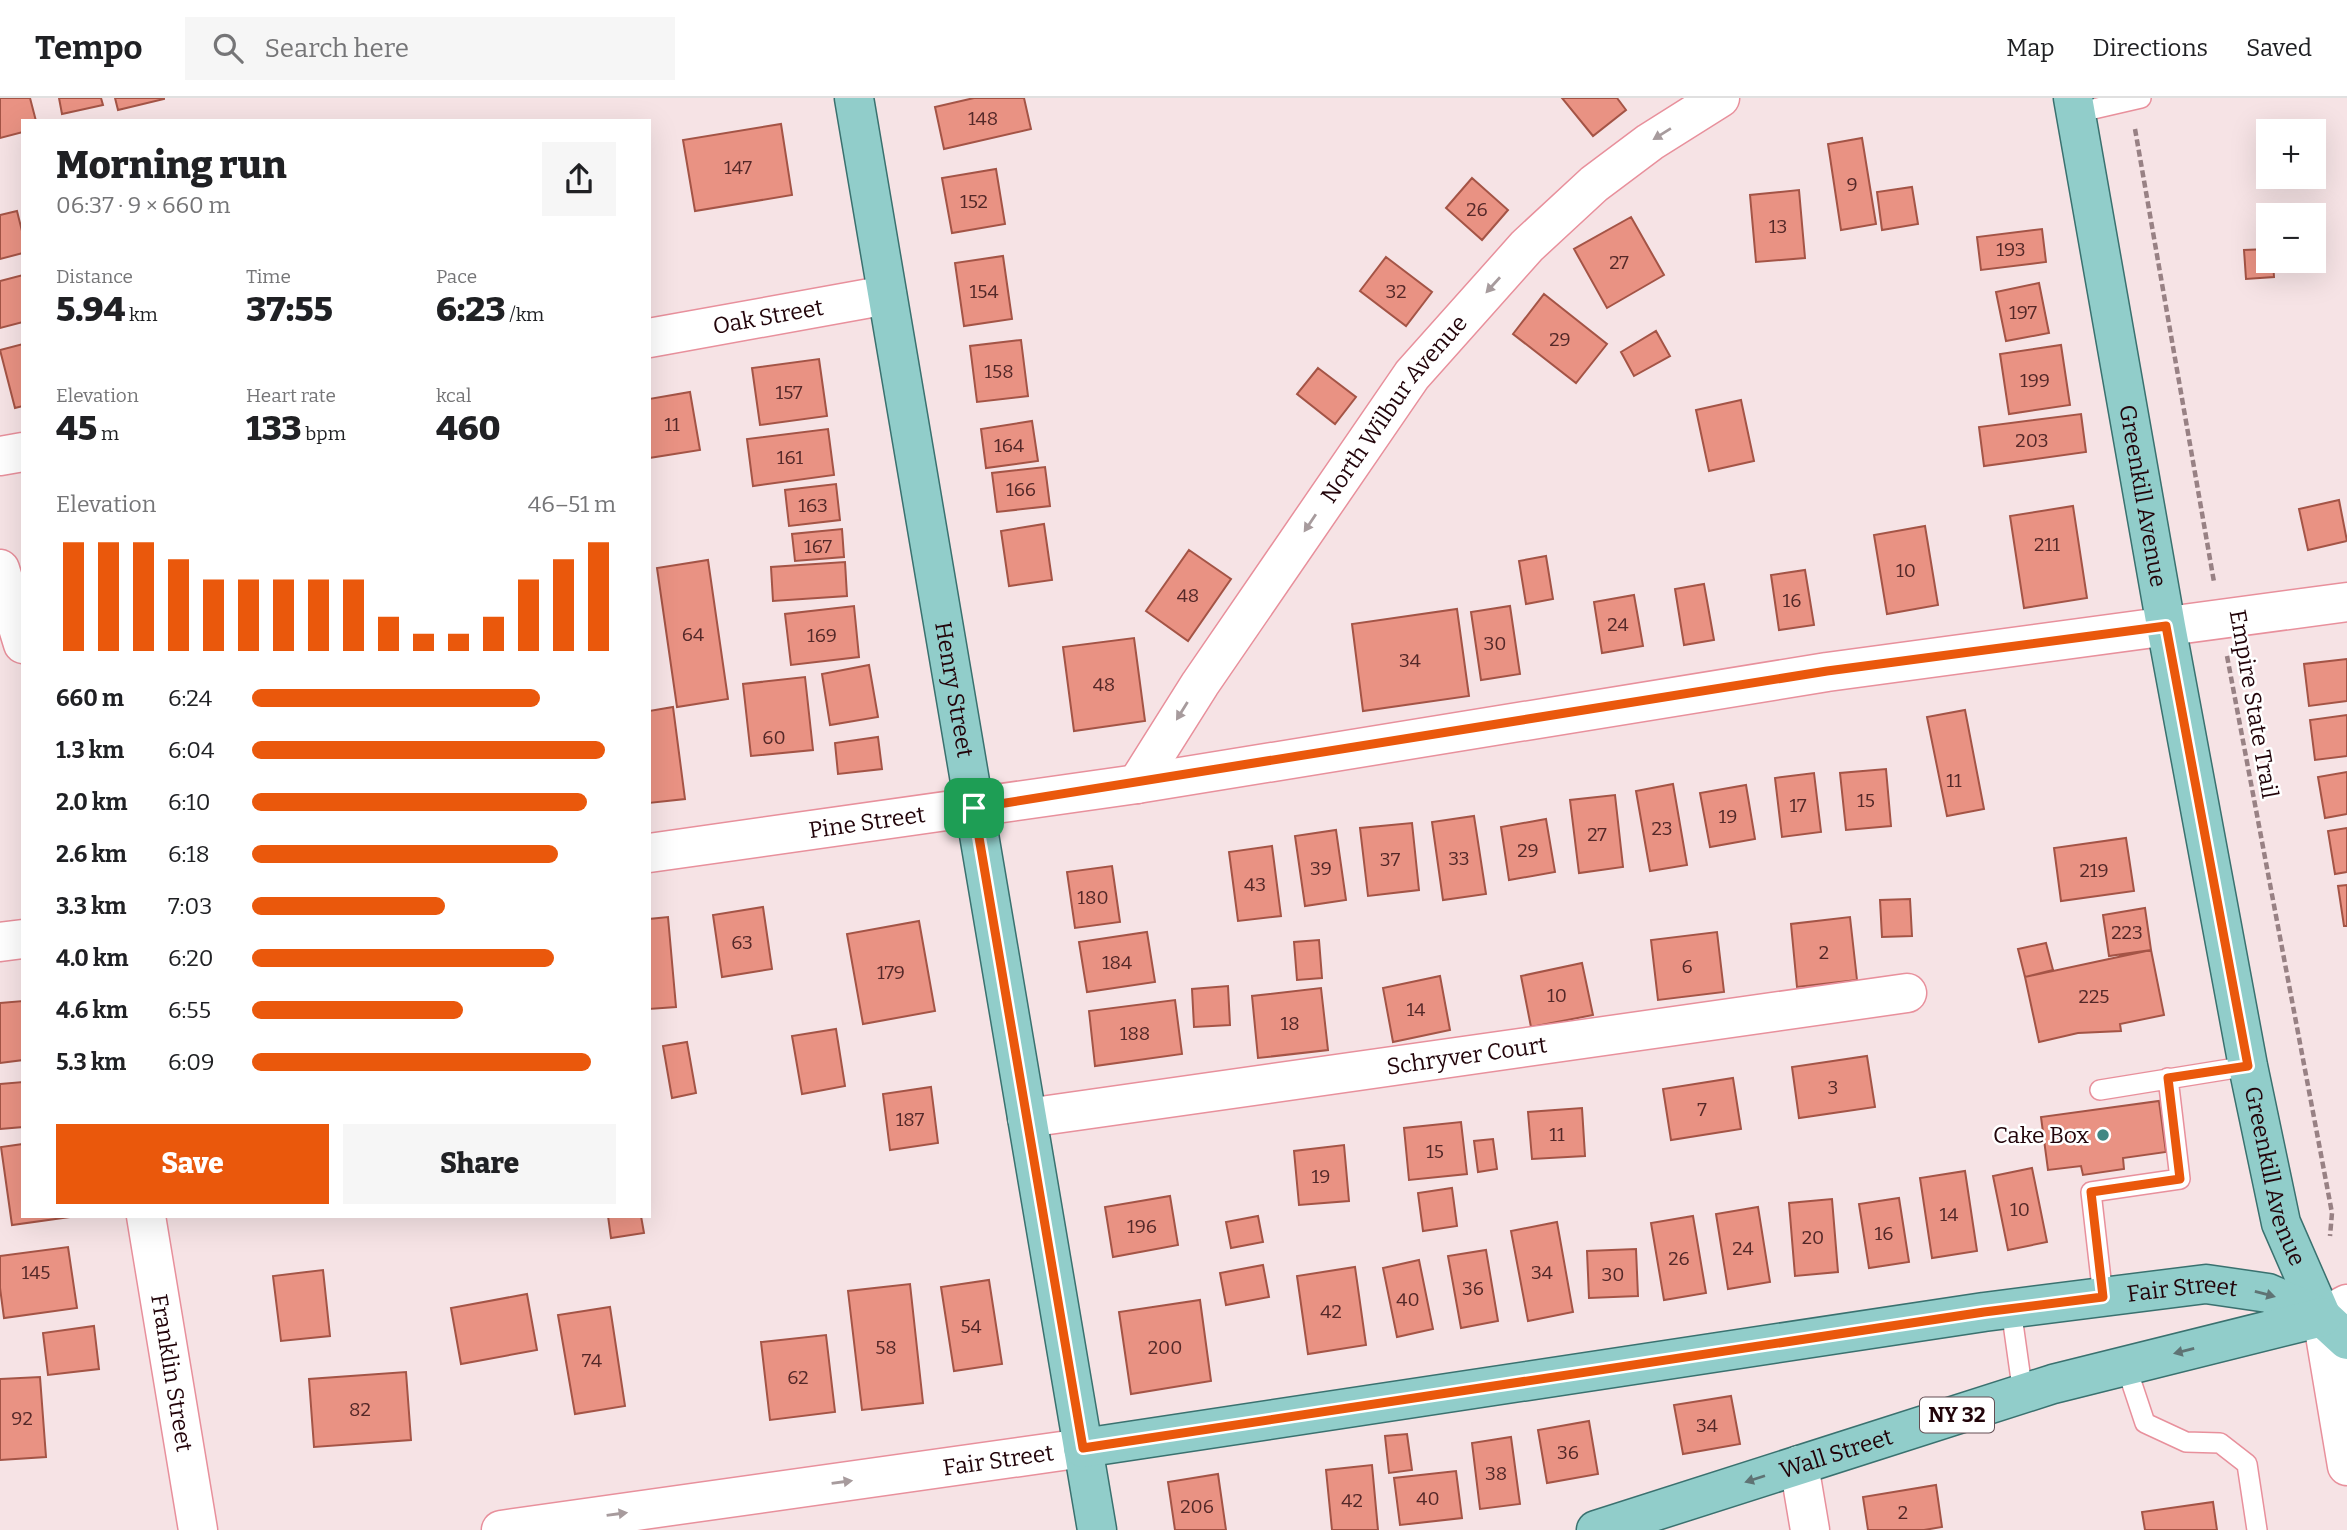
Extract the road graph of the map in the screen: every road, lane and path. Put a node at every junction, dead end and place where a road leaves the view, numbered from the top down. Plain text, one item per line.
1 (854, 98) edge
2 (1720, 98) edge
3 (2135, 99) edge
4 (2074, 105) edge
5 (887, 295) junction
6 (651, 338) edge
7 (21, 452) edge
8 (0, 456) edge
9 (0, 569) edge
10 (2347, 602) edge
11 (2221, 619) junction
12 (2166, 626) junction
13 (21, 637) edge
14 (1137, 784) junction
15 (974, 808) junction
16 (651, 853) edge
17 (21, 939) edge
18 (0, 942) edge
19 (1907, 993) dead end
20 (2248, 1066) junction
21 (2168, 1078) junction
22 (2099, 1090) dead end
23 (1027, 1118) junction
24 (146, 1218) edge
25 (2330, 1239) dead end
26 (2103, 1297) junction
27 (2011, 1309) junction
28 (2339, 1321) edge
29 (2126, 1366) junction
30 (2023, 1394) junction
31 (1083, 1448) junction
32 (1799, 1465) junction
33 (2347, 1466) edge
34 (198, 1530) edge
35 (501, 1530) edge
36 (1097, 1530) edge
37 (1596, 1530) edge
38 (1810, 1530) edge
39 (2257, 1530) edge

1 - 5 main road, Henry Street
2 -> 14 street, North Wilbur Avenue
3 - 4 lane
3 - 11 path, Empire State Trail
4 - 12 main road, Greenkill Avenue
5 - 6 street, Oak Street
5 - 15 main road, Henry Street
7 - 8 street
9 - 13 street
10 - 11 street, Pine Street
11 - 12 street, Pine Street
11 - 25 path, Empire State Trail
12 - 14 street, Pine Street
12 - 20 main road, Greenkill Avenue
14 - 15 street, Pine Street
15 - 16 street, Pine Street
15 - 23 main road, Henry Street
17 - 18 street
19 - 23 street, Schryver Court
20 - 21 lane
20 - 28 main road, Greenkill Avenue
21 - 22 lane
21 - 26 lane
23 - 31 main road, Henry Street
24 - 34 street, Franklin Street
26 - 27 main road, Fair Street
26 -> 28 main road, Fair Street
27 - 30 lane
27 - 31 main road, Fair Street
28 -> 29 main road, Wall Street / NY 32
28 - 33 street, Greenkill Avenue
29 - 30 main road, Wall Street / NY 32
29 - 39 lane
30 - 32 main road, Wall Street / NY 32
35 -> 31 street, Fair Street
31 - 36 main road, Henry Street
32 -> 37 main road, Wall Street / NY 32
32 - 38 street

